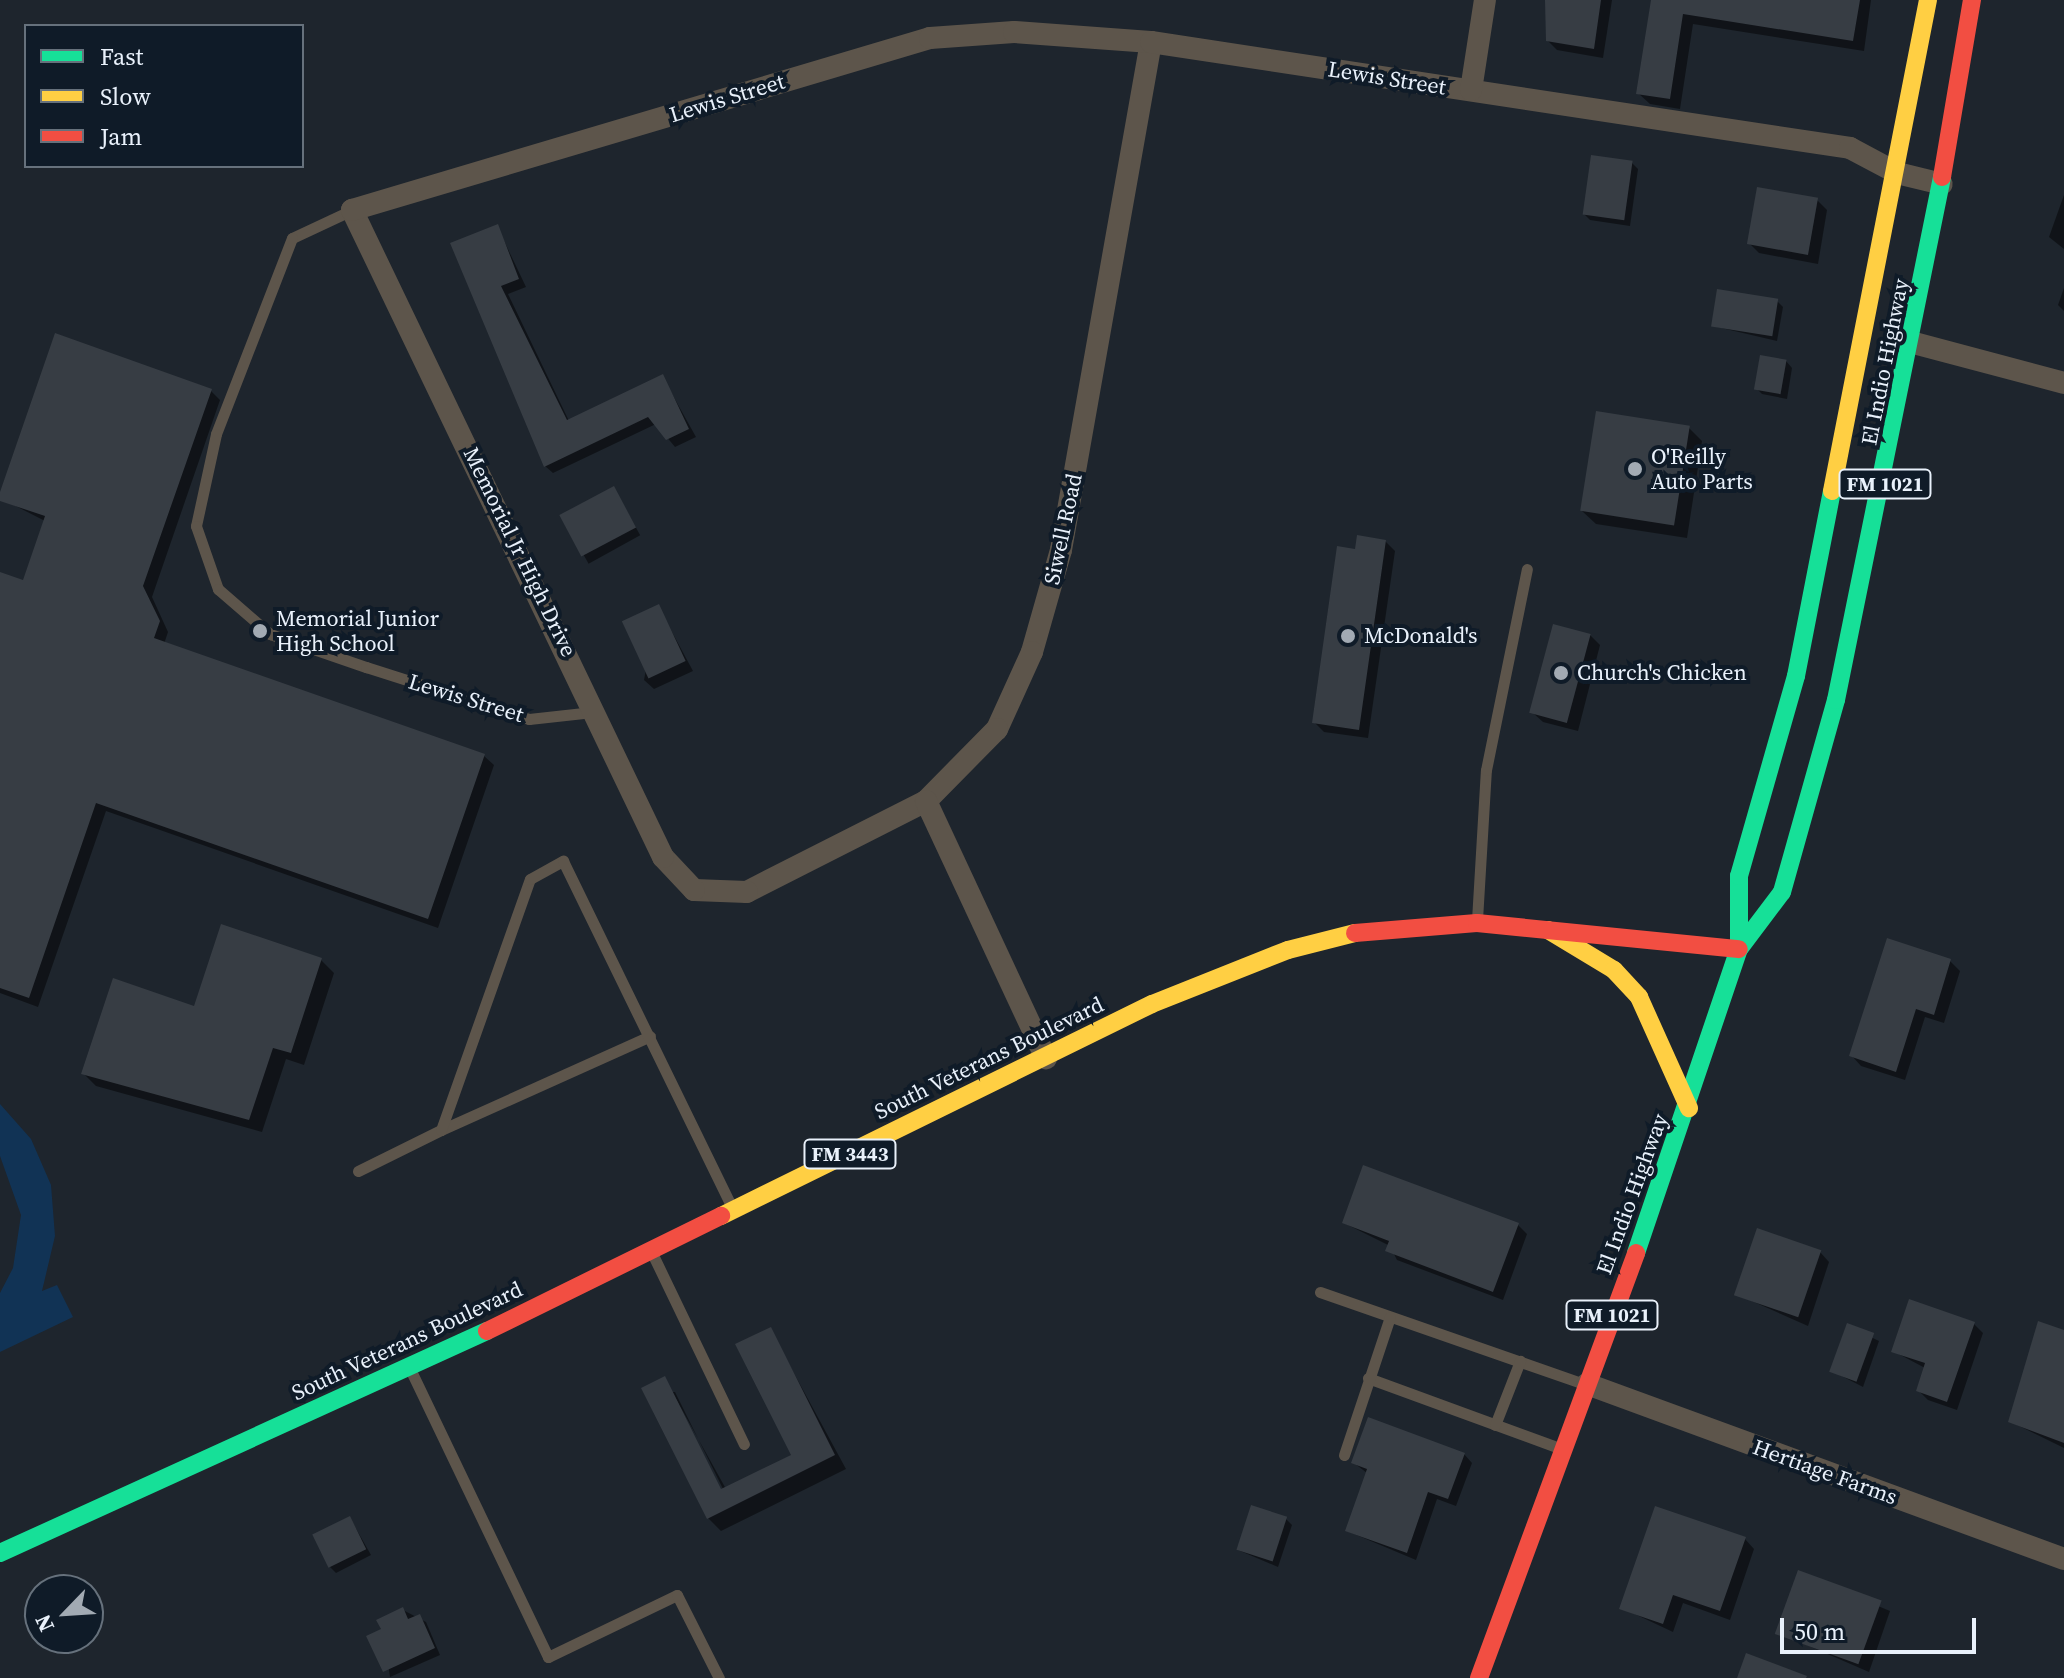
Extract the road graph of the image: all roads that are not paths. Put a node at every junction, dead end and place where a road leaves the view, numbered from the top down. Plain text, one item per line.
1 (1485, 0) edge
2 (1928, 0) edge
3 (1972, 0) edge
4 (1151, 42) junction
5 (1471, 90) junction
6 (1897, 173) junction
7 (1942, 184) junction
8 (352, 210) junction
9 (1914, 343) junction
10 (2064, 383) edge
11 (1527, 569) dead end
12 (598, 711) junction
13 (926, 801) junction
14 (694, 890) joint
15 (1477, 923) junction
16 (1537, 924) junction
17 (1739, 949) junction
18 (650, 1036) junction
19 (1046, 1058) junction
20 (1689, 1108) junction
21 (441, 1130) junction
22 (358, 1171) dead end
23 (733, 1211) junction
24 (650, 1251) junction
25 (1320, 1292) dead end
26 (1390, 1317) junction
27 (1520, 1361) junction
28 (410, 1369) junction
29 (1368, 1378) junction
30 (1587, 1384) junction
31 (1495, 1425) junction
32 (744, 1444) dead end
33 (1563, 1450) junction
34 (1344, 1455) dead end
35 (0, 1553) edge
36 (2064, 1559) edge
37 (719, 1678) edge
38 (1479, 1678) edge

1 - 5 street
2 - 6 main road, El Indio Highway / FM 1021
3 - 7 main road, El Indio Highway / FM 1021
4 - 5 street, Lewis Street
4 - 8 street, Lewis Street
4 - 13 street, Siwell Road
5 - 6 street, Lewis Street
6 - 7 street, Lewis Street
6 - 17 main road, El Indio Highway / FM 1021
7 - 9 main road, El Indio Highway / FM 1021
8 - 12 street, Memorial Jr High Drive
8 - 12 lane, Lewis Street
9 - 10 street
9 - 17 main road, El Indio Highway / FM 1021
11 - 15 lane
12 - 14 street, Memorial Jr High Drive
13 - 14 street, Siwell Road
13 - 19 street
15 - 16 main road, South Veterans Boulevard / FM 3443
15 - 19 main road, South Veterans Boulevard / FM 3443
16 - 17 main road, South Veterans Boulevard / FM 3443
16 - 20 main road
17 - 20 main road, El Indio Highway / FM 1021
18 - 21 lane
18 - 21 lane
18 - 23 lane
19 - 23 main road, South Veterans Boulevard / FM 3443
20 - 30 main road, El Indio Highway / FM 1021
21 - 22 lane
23 - 24 main road, South Veterans Boulevard / FM 3443
24 - 28 main road, South Veterans Boulevard / FM 3443
24 - 32 lane
25 - 26 lane
26 - 27 lane
26 - 29 lane
27 - 30 lane
27 - 31 lane
28 - 35 main road, South Veterans Boulevard / FM 3443
28 - 37 lane
29 - 31 lane
29 - 34 lane
30 - 33 main road, El Indio Highway / FM 1021
30 - 36 street, Hertiage Farms
31 - 33 lane
33 - 38 main road, El Indio Highway / FM 1021

